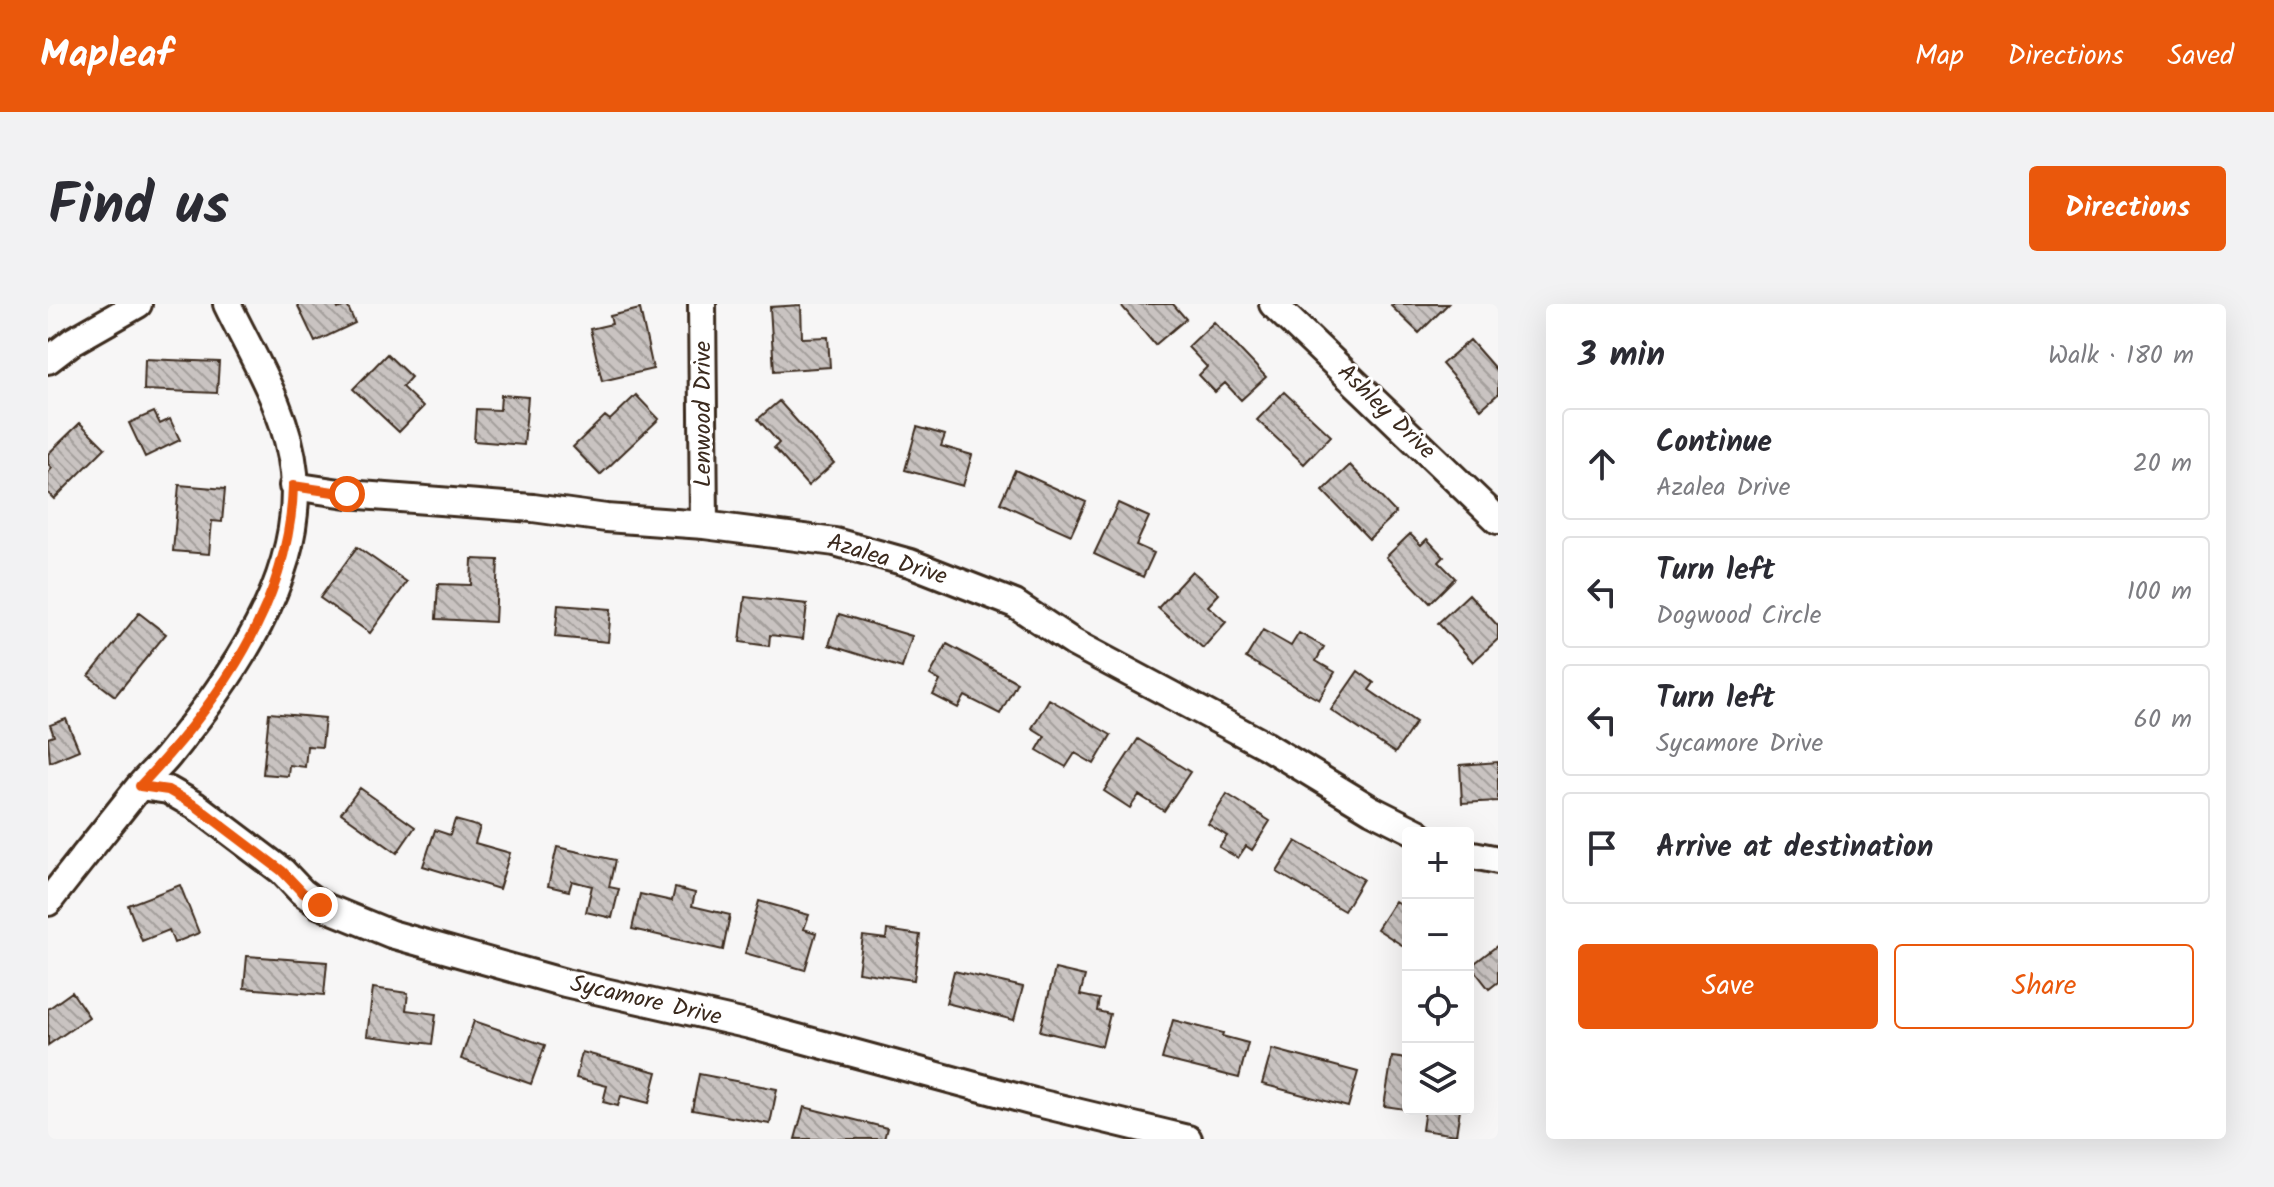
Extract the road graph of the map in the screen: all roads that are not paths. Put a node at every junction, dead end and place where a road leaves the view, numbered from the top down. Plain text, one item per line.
1 (138, 304) edge
2 (227, 304) edge
3 (702, 304) edge
4 (1273, 304) edge
5 (48, 360) edge
6 (293, 486) junction
7 (1498, 520) edge
8 (704, 525) junction
9 (140, 786) junction
10 (1406, 827) edge
11 (1474, 855) edge
12 (1498, 860) edge
13 (48, 902) edge
14 (1188, 1139) edge

1 - 5 street
2 - 6 street
3 - 8 street, Lenwood Drive
4 - 7 street, Ashley Drive
6 - 8 street, Azalea Drive
6 - 9 street
8 - 10 street, Azalea Drive
9 - 13 street
9 - 14 street, Sycamore Drive
11 - 12 street

